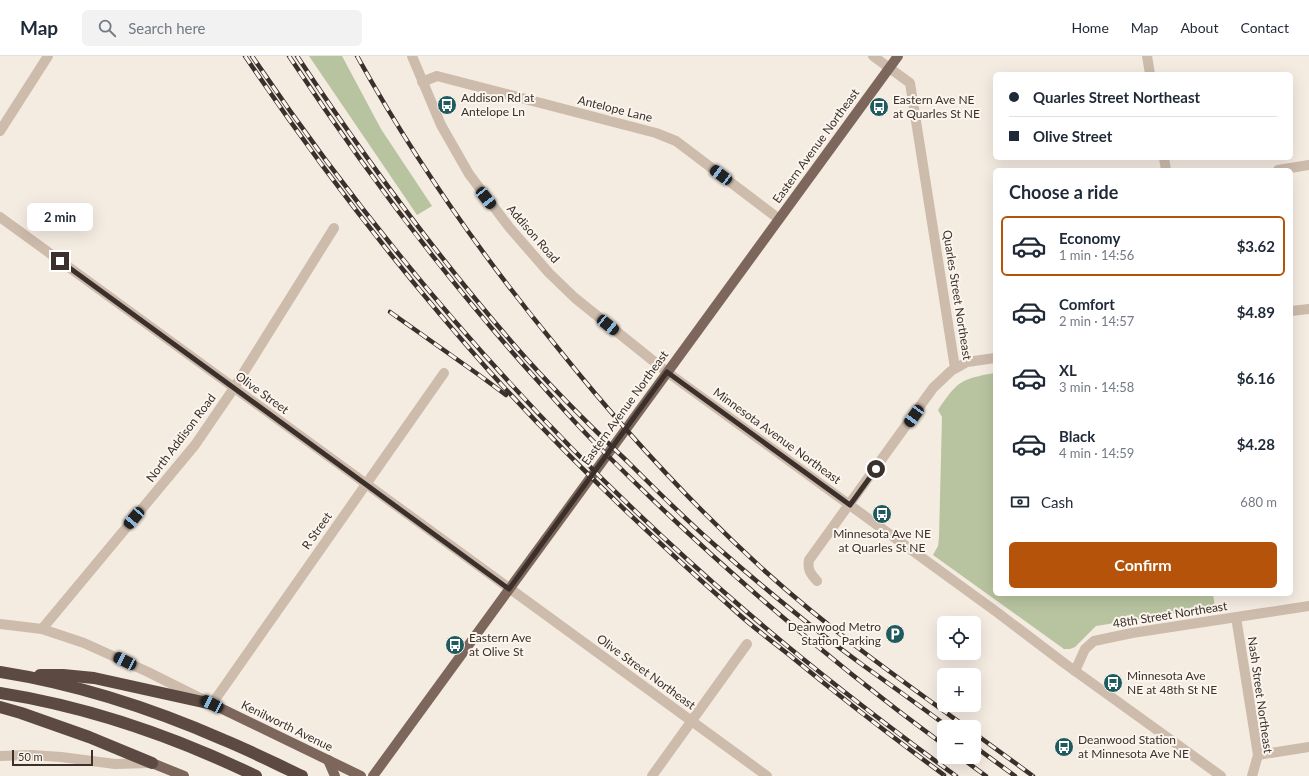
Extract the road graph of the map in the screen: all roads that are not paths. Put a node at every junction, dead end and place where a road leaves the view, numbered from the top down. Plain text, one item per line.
1 (48, 56) edge
2 (412, 56) edge
3 (873, 56) edge
4 (898, 56) edge
5 (1147, 56) edge
6 (889, 67) junction
7 (1150, 72) edge
8 (422, 82) junction
9 (0, 131) edge
10 (1309, 165) edge
11 (1290, 168) edge
12 (0, 218) edge
13 (779, 219) junction
14 (334, 228) dead end
15 (1309, 309) edge
16 (1293, 311) edge
17 (993, 358) edge
18 (955, 368) junction
19 (444, 372) dead end
20 (667, 372) junction
21 (234, 388) junction
22 (366, 484) junction
23 (850, 505) junction
24 (817, 581) dead end
25 (509, 589) junction
26 (1309, 606) edge
27 (1236, 617) junction
28 (0, 624) edge
29 (42, 629) junction
30 (747, 644) dead end
31 (1075, 671) junction
32 (0, 672) edge
33 (25, 676) junction
34 (0, 693) edge
35 (212, 704) junction
36 (0, 706) edge
37 (692, 721) junction
38 (1309, 747) edge
39 (1258, 755) junction
40 (0, 756) edge
41 (328, 760) junction
42 (152, 763) junction
43 (184, 776) edge
44 (256, 776) edge
45 (302, 776) edge
46 (335, 776) edge
47 (361, 776) edge
48 (373, 776) edge
49 (652, 776) edge
50 (767, 776) edge
51 (1221, 776) edge
52 (1252, 776) edge

1 - 9 street
2 - 8 street, Addison Road
3 - 6 street, Quarles Street Northeast
4 - 6 main road, Eastern Avenue Northeast
5 - 7 street
6 - 13 main road, Eastern Avenue Northeast
6 - 18 street, Quarles Street Northeast
8 - 13 street, Antelope Lane
8 - 20 street, Addison Road
10 - 11 street
12 - 21 street, Olive Street
13 - 20 main road, Eastern Avenue Northeast
14 - 21 street, North Addison Road
15 - 16 street
17 - 18 street
18 - 23 street, Quarles Street Northeast
19 - 22 street, R Street
20 - 23 street, Minnesota Avenue Northeast
20 - 25 main road, Eastern Avenue Northeast
21 - 22 street, Olive Street
21 - 29 street, North Addison Road
22 - 25 street, Olive Street
22 - 35 street, R Street
23 - 24 street, Quarles Street Northeast
23 - 31 street, Minnesota Avenue Northeast
25 - 37 street, Olive Street Northeast
25 - 48 main road, Eastern Avenue Northeast
26 - 27 street, 48th Street Northeast
27 - 31 street, 48th Street Northeast
27 - 39 street, Nash Street Northeast
28 - 29 street, Kenilworth Avenue
29 - 35 street, Kenilworth Avenue
30 - 37 street
31 - 51 street, Minnesota Avenue Northeast
32 - 33 highway
33 - 35 highway
33 - 45 highway
34 - 44 highway
35 - 41 main road, Kenilworth Avenue
36 - 42 highway
37 - 49 street
37 - 50 street, Olive Street Northeast
38 - 39 street
39 - 52 street, Nash Street Northeast
40 - 42 street
41 - 46 main road
41 - 47 main road, Kenilworth Avenue
42 - 43 main road

